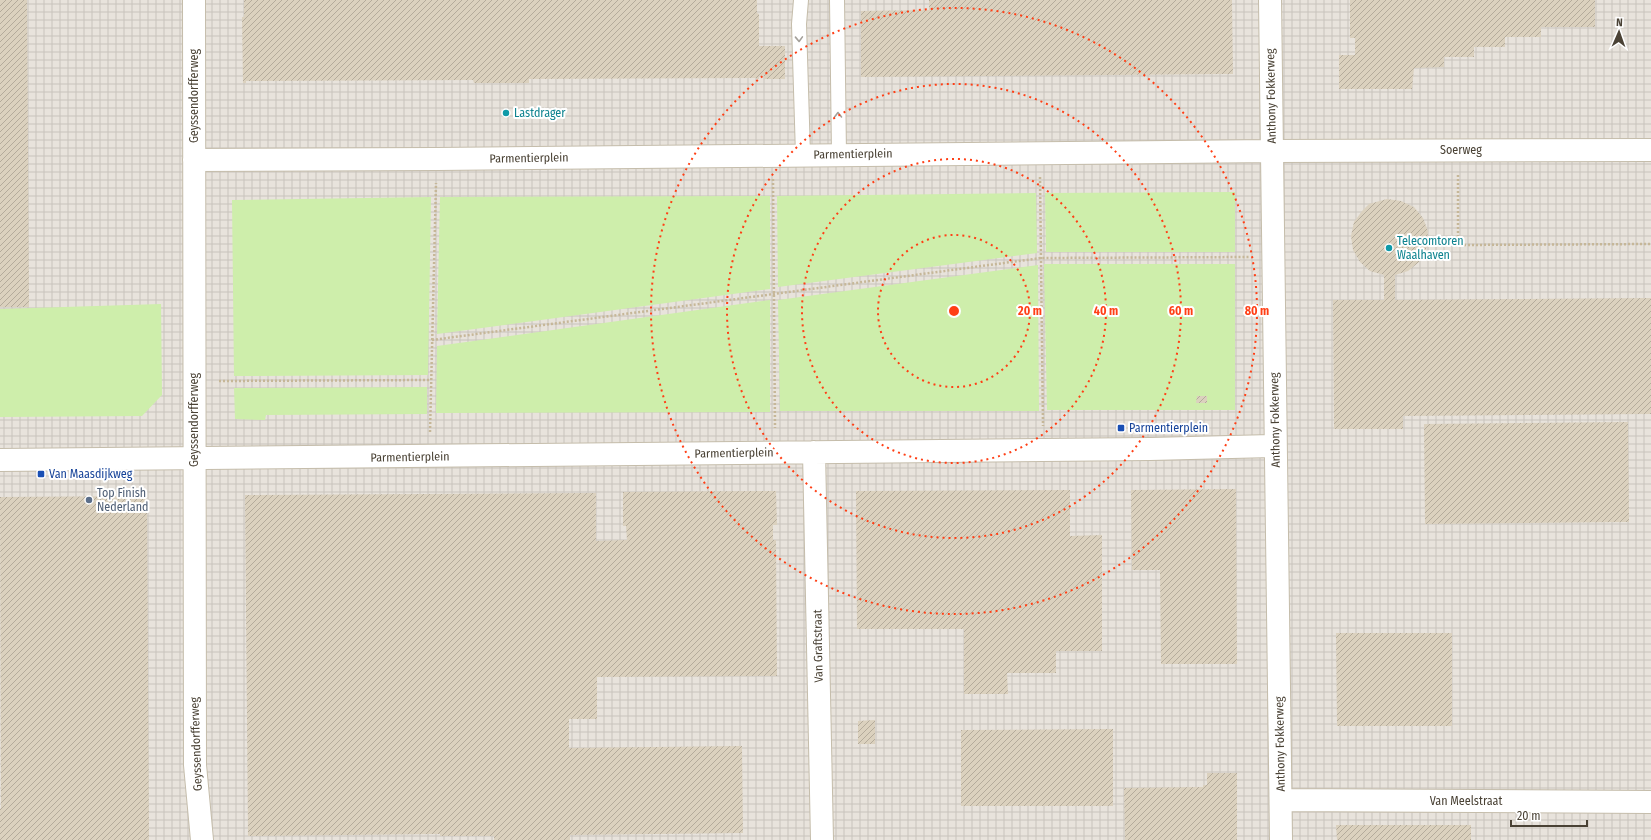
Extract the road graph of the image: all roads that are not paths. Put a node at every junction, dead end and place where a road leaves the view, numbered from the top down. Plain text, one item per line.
1 (194, 0) edge
2 (801, 0) edge
3 (837, 0) edge
4 (1270, 0) edge
5 (1651, 150) edge
6 (1272, 151) junction
7 (839, 154) junction
8 (803, 155) junction
9 (194, 160) junction
10 (1275, 446) junction
11 (814, 452) junction
12 (194, 459) junction
13 (0, 460) edge
14 (1281, 800) junction
15 (1651, 802) edge
16 (202, 840) edge
17 (822, 840) edge
18 (1281, 840) edge

1 - 9 street, Geyssendorfferweg
2 -> 8 lane
7 -> 3 lane
4 - 6 street, Anthony Fokkerweg
5 - 6 street, Soerweg
6 - 7 street, Parmentierplein
6 - 10 street, Anthony Fokkerweg
7 - 8 street, Parmentierplein
8 - 9 street, Parmentierplein
9 - 12 street, Geyssendorfferweg
10 - 11 street, Parmentierplein
10 - 14 street, Anthony Fokkerweg
11 - 12 street, Parmentierplein
11 - 17 street, Van Graftstraat
12 - 13 street, Parmentierplein
12 - 16 street, Geyssendorfferweg
14 - 15 street, Van Meelstraat
14 - 18 street, Anthony Fokkerweg

